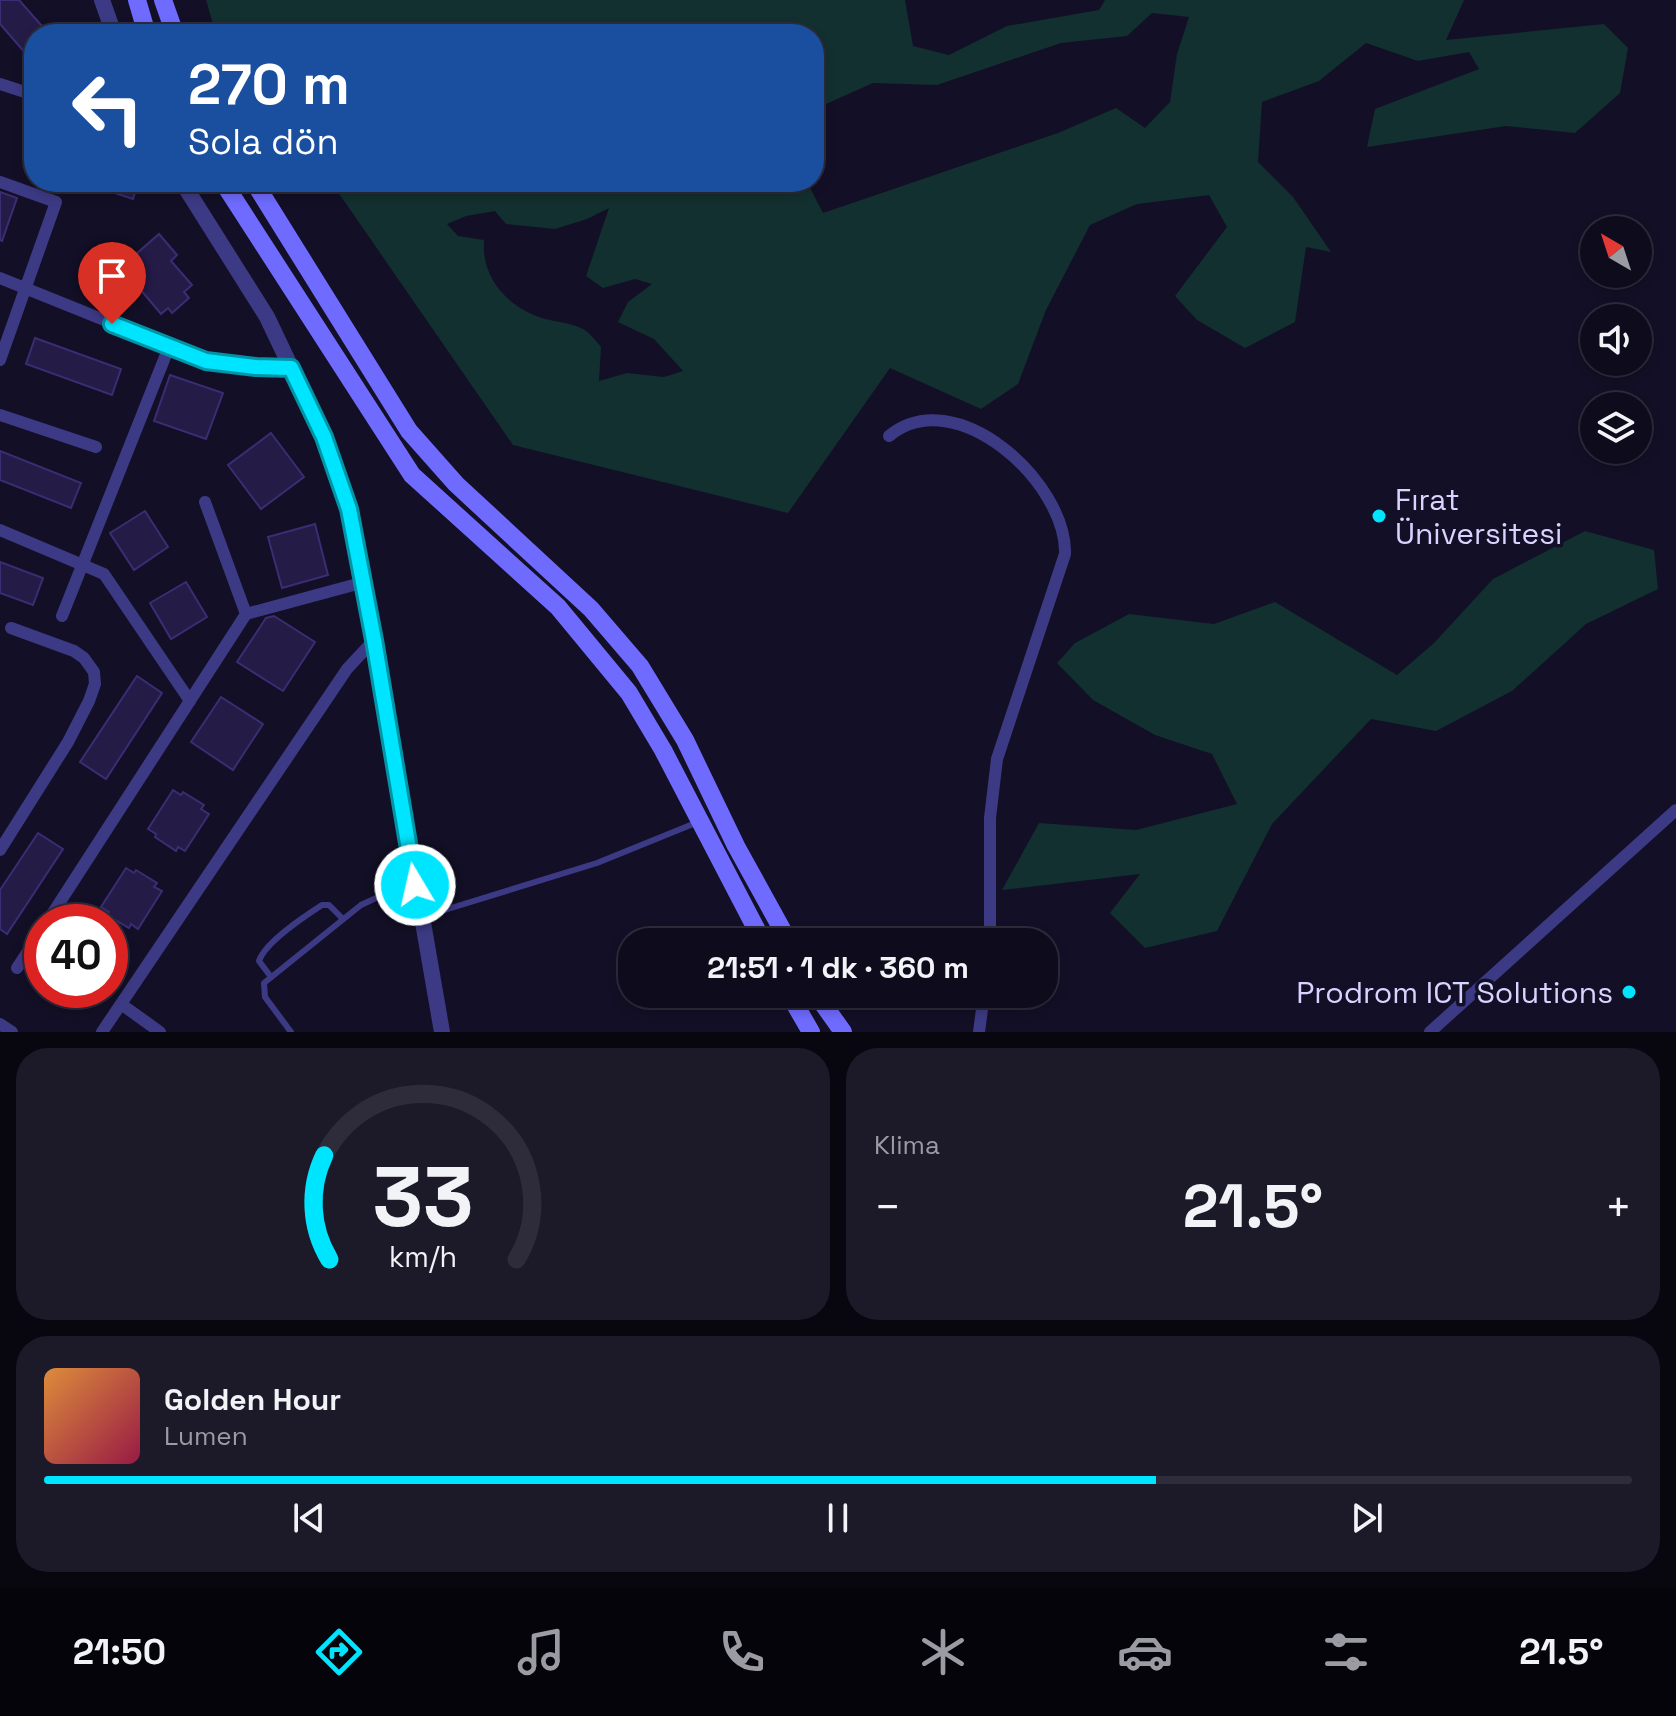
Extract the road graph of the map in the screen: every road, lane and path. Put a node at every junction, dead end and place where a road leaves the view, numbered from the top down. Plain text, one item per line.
1 (102, 0) edge
2 (137, 0) edge
3 (163, 0) edge
4 (110, 24) edge
5 (144, 24) edge
6 (171, 24) edge
7 (0, 84) edge
8 (24, 92) edge
9 (0, 182) edge
10 (24, 191) edge
11 (28, 192) edge
12 (188, 192) edge
13 (229, 192) edge
14 (260, 192) edge
15 (0, 278) edge
16 (27, 288) junction
17 (169, 347) junction
18 (0, 360) edge
19 (291, 368) junction
20 (0, 415) edge
21 (889, 436) dead end
22 (96, 447) dead end
23 (205, 502) dead end
24 (0, 530) edge
25 (84, 563) junction
26 (361, 583) junction
27 (246, 614) junction
28 (62, 616) dead end
29 (11, 628) dead end
30 (374, 640) junction
31 (190, 701) junction
32 (1676, 810) edge
33 (701, 821) junction
34 (0, 850) edge
35 (415, 885) junction
36 (59, 904) edge
37 (421, 917) junction
38 (343, 919) junction
39 (756, 928) edge
40 (781, 928) edge
41 (990, 928) edge
42 (24, 957) edge
43 (17, 968) dead end
44 (271, 977) junction
45 (128, 994) edge
46 (118, 1008) edge
47 (127, 1008) edge
48 (797, 1008) edge
49 (826, 1008) edge
50 (982, 1008) edge
51 (0, 1024) edge
52 (12, 1032) edge
53 (102, 1032) edge
54 (160, 1032) edge
55 (291, 1032) edge
56 (442, 1032) edge
57 (811, 1032) edge
58 (843, 1032) edge
59 (979, 1032) edge
60 (1430, 1032) edge

1 - 4 street
2 - 5 main road
3 - 6 main road
7 - 8 street
9 - 10 street
11 - 16 street
12 - 19 street
13 - 33 main road
14 - 40 main road
15 - 16 street
16 - 17 street
16 - 18 street
17 - 19 street
17 - 25 street
19 - 26 street
20 - 22 street
21 - 41 street
23 - 27 street
24 - 25 street
25 - 28 street
25 - 31 street
26 - 27 street
26 - 30 street
27 - 31 street
29 - 34 street
30 - 35 street
30 - 45 street
31 - 36 street
32 - 60 street
33 - 37 lane
33 - 39 main road
35 - 37 street
35 - 38 lane
37 - 56 street
38 - 44 lane
38 - 44 lane
42 - 43 street
44 - 55 lane
46 - 53 street
47 - 54 street
48 - 57 main road
49 - 58 main road
50 - 59 street
51 - 52 street

